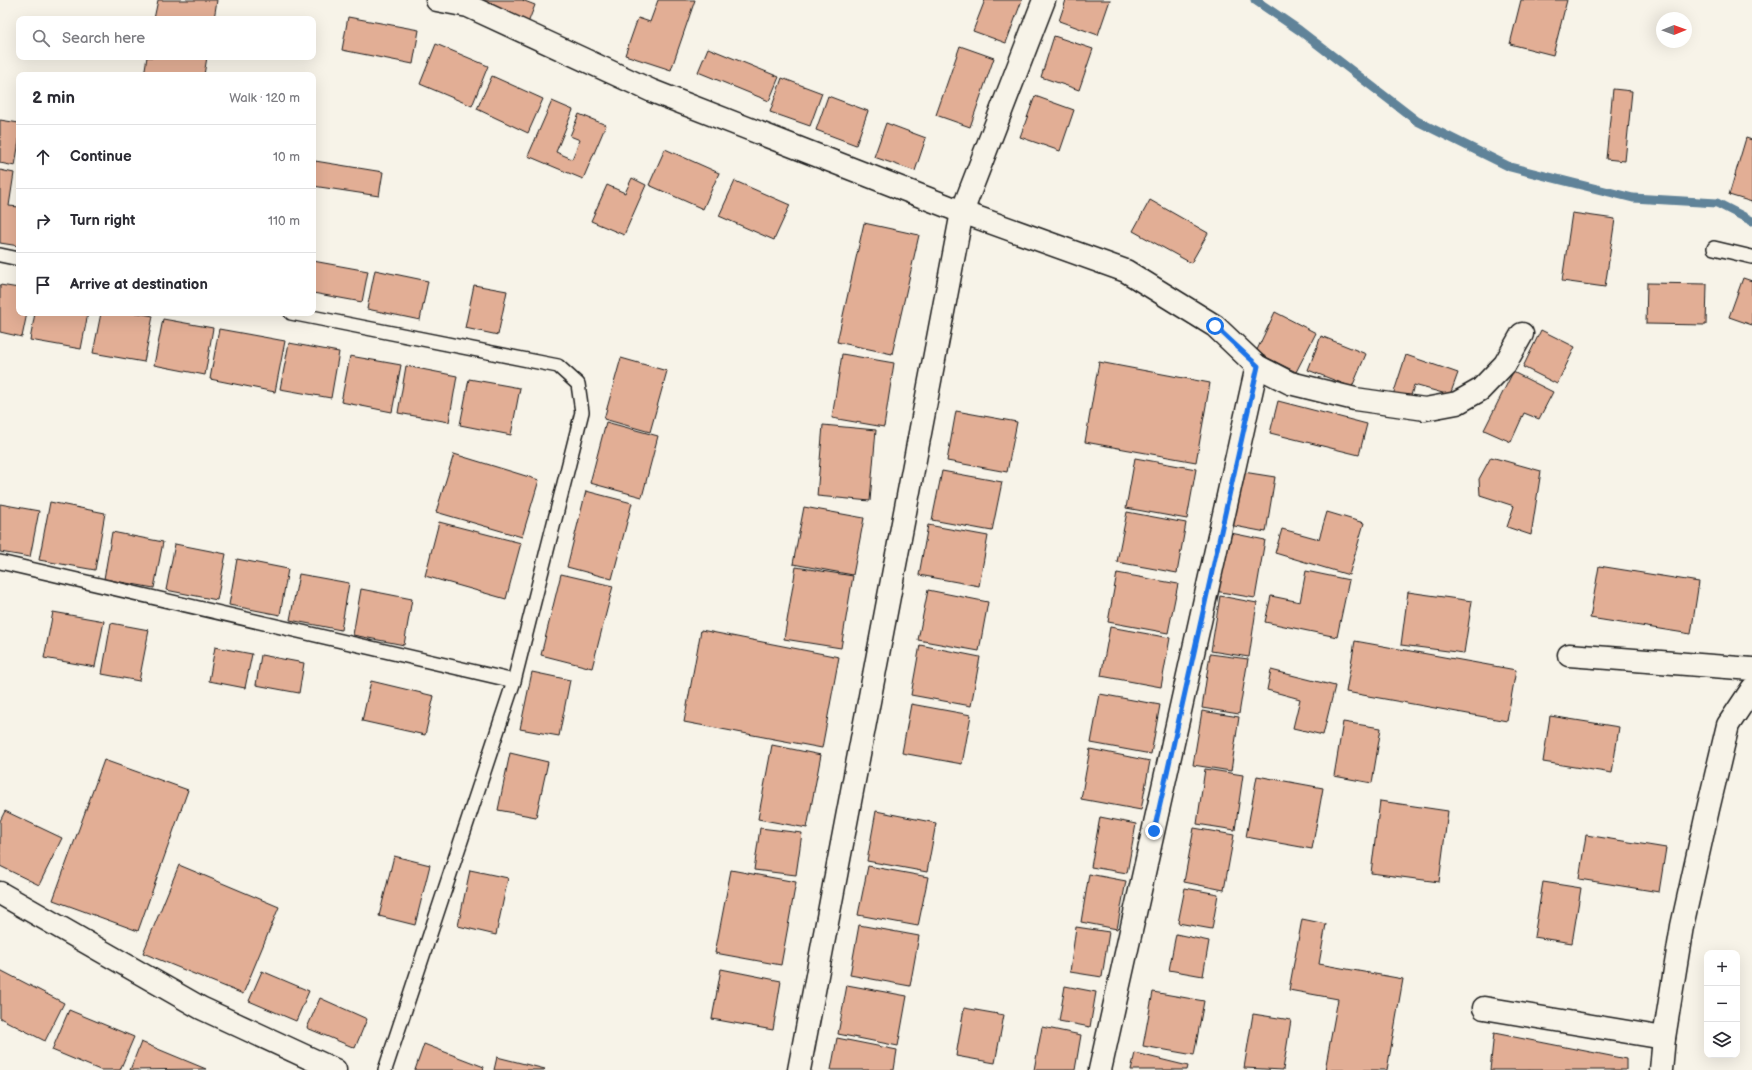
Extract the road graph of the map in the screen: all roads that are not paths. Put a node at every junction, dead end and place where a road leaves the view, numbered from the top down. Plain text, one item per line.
1 (437, 0) edge
2 (1044, 0) edge
3 (962, 212) junction
4 (1714, 248) dead end
5 (0, 256) edge
6 (1752, 257) edge
7 (16, 259) edge
8 (306, 316) edge
9 (1522, 334) dead end
10 (1258, 366) junction
11 (0, 562) edge
12 (1569, 655) dead end
13 (1752, 668) edge
14 (514, 681) junction
15 (1752, 689) edge
16 (0, 893) edge
17 (1484, 1008) dead end
18 (1664, 1038) junction
19 (335, 1070) edge
20 (384, 1070) edge
21 (799, 1070) edge
22 (1100, 1070) edge
23 (1661, 1070) edge

1 - 3 street
2 - 3 street
3 - 10 street
3 - 21 street
4 - 6 lane
5 - 7 lane
8 - 14 lane
9 - 10 street
10 - 22 street
11 - 14 lane
12 - 13 street
14 - 20 lane
15 - 18 street
16 - 19 street
17 - 18 street
18 - 23 street

